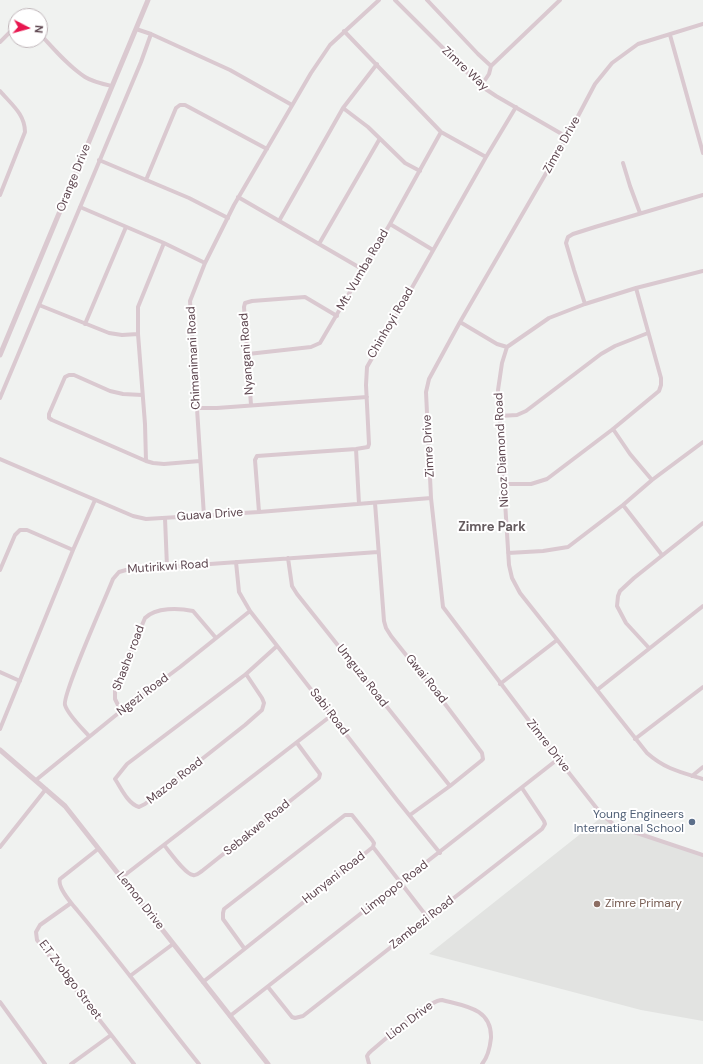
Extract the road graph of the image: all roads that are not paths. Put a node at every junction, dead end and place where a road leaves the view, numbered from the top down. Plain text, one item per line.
1 (148, 0) edge
2 (379, 0) edge
3 (395, 0) edge
4 (427, 0) edge
5 (436, 0) edge
6 (560, 0) edge
7 (432, 4) junction
8 (703, 24) edge
9 (136, 29) junction
10 (344, 31) junction
11 (8, 34) edge
12 (151, 34) junction
13 (670, 35) junction
14 (0, 42) edge
15 (48, 42) edge
16 (377, 64) junction
17 (491, 66) junction
18 (112, 86) junction
19 (481, 86) junction
20 (0, 92) edge
21 (292, 105) junction
22 (516, 107) junction
23 (343, 108) junction
24 (441, 132) junction
25 (567, 137) junction
26 (379, 140) junction
27 (267, 149) junction
28 (703, 153) edge
29 (486, 157) junction
30 (99, 160) junction
31 (623, 163) dead end
32 (420, 171) junction
33 (146, 180) junction
34 (0, 195) edge
35 (703, 195) edge
36 (238, 197) junction
37 (80, 207) junction
38 (640, 214) junction
39 (228, 218) junction
40 (279, 221) junction
41 (390, 224) junction
42 (126, 227) junction
43 (164, 243) junction
44 (319, 244) junction
45 (433, 250) junction
46 (205, 263) junction
47 (362, 269) junction
48 (703, 271) edge
49 (636, 288) junction
50 (585, 304) junction
51 (39, 305) junction
52 (336, 316) junction
53 (460, 322) junction
54 (85, 324) junction
55 (648, 333) junction
56 (138, 334) junction
57 (507, 347) junction
58 (248, 354) junction
59 (0, 355) edge
60 (142, 395) junction
61 (367, 397) junction
62 (0, 398) edge
63 (251, 405) junction
64 (196, 408) junction
65 (499, 416) junction
66 (613, 429) junction
67 (703, 442) edge
68 (356, 449) junction
69 (0, 459) edge
70 (146, 461) junction
71 (200, 461) junction
72 (652, 480) junction
73 (505, 484) junction
74 (431, 498) junction
75 (95, 500) junction
76 (375, 503) junction
77 (359, 504) junction
78 (623, 505) junction
79 (259, 512) junction
80 (204, 516) junction
81 (165, 518) junction
82 (703, 523) edge
83 (73, 550) junction
84 (378, 552) junction
85 (508, 553) junction
86 (662, 555) junction
87 (288, 558) junction
88 (236, 562) junction
89 (167, 567) junction
90 (0, 570) edge
91 (703, 606) edge
92 (250, 611) junction
93 (216, 638) junction
94 (557, 640) junction
95 (277, 646) junction
96 (649, 648) junction
97 (0, 672) edge
98 (246, 674) junction
99 (20, 681) junction
100 (500, 684) junction
101 (703, 687) edge
102 (597, 690) junction
103 (121, 711) junction
104 (332, 715) junction
105 (0, 729) edge
106 (89, 736) junction
107 (635, 739) junction
108 (296, 743) junction
109 (0, 750) edge
110 (558, 760) junction
111 (703, 767) edge
112 (692, 776) junction
113 (703, 779) edge
114 (36, 780) junction
115 (450, 786) junction
116 (522, 788) junction
117 (46, 789) junction
118 (410, 815) junction
119 (164, 845) junction
120 (0, 847) edge
121 (373, 847) junction
122 (98, 849) junction
123 (440, 853) junction
124 (703, 855) edge
125 (121, 878) junction
126 (401, 883) junction
127 (71, 903) junction
128 (428, 918) junction
129 (173, 944) junction
130 (244, 948) junction
131 (130, 976) junction
132 (203, 982) junction
133 (268, 986) junction
134 (0, 1002) edge
135 (230, 1016) junction
136 (111, 1035) junction
137 (45, 1064) edge
138 (71, 1064) edge
139 (134, 1064) edge
140 (199, 1064) edge
141 (268, 1064) edge
142 (369, 1064) edge
143 (482, 1064) edge

1 - 9 street, Orange Drive
2 - 10 street, Chimanimani Road
3 - 19 street, Zimre Way
4 - 7 street
5 - 7 street
6 - 17 street
7 - 17 street
8 - 13 street, Zimre Drive
9 - 12 street
9 - 18 street, Orange Drive
10 - 16 street
10 - 21 street, Chimanimani Road
11 - 14 street
12 - 21 street
12 - 30 street
13 - 25 street, Zimre Drive
13 - 28 street
15 - 18 street
16 - 23 street
16 - 24 street
17 - 19 street
18 - 59 street, Orange Drive
19 - 22 street, Zimre Way
20 - 34 street
21 - 27 street, Chimanimani Road
22 - 25 street, Zimre Way
22 - 29 street, Chinhoyi Road
23 - 26 street
23 - 40 street
24 - 29 street
24 - 32 street, Mt. Vumba Road
25 - 53 street, Zimre Drive
26 - 32 street
26 - 44 street
27 - 33 street
27 - 36 street, Chimanimani Road
29 - 45 street, Chinhoyi Road
30 - 33 street
30 - 37 street
31 - 38 street
32 - 41 street, Mt. Vumba Road
33 - 39 street
35 - 38 street
36 - 39 street, Chimanimani Road
36 - 40 street
37 - 42 street
37 - 51 street
38 - 50 street
39 - 46 street, Chimanimani Road
40 - 44 street
41 - 45 street
41 - 47 street, Mt. Vumba Road
42 - 43 street
42 - 54 street
43 - 46 street
43 - 56 street
44 - 47 street
45 - 61 street, Chinhoyi Road
46 - 64 street, Chimanimani Road
47 - 52 street, Mt. Vumba Road
48 - 49 street
49 - 50 street
49 - 55 street
50 - 57 street
51 - 54 street
51 - 62 street
52 - 58 street, Mt. Vumba Road
52 - 58 street, Nyangani Road
53 - 57 street
53 - 74 street, Zimre Drive
54 - 56 street
55 - 65 street
55 - 66 street
56 - 60 street
57 - 65 street, Nicoz Diamond Road
58 - 63 street, Nyangani Road
60 - 70 street
60 - 70 street
61 - 63 street
61 - 68 street, Chinhoyi Road
63 - 64 street
64 - 71 street, Chimanimani Road
65 - 73 street, Nicoz Diamond Road
66 - 72 street
66 - 73 street
67 - 72 street
68 - 77 street
68 - 79 street
69 - 75 street, Guava Drive
70 - 71 street
71 - 80 street, Chimanimani Road
72 - 78 street
73 - 85 street, Nicoz Diamond Road
74 - 76 street, Guava Drive
74 - 100 street, Zimre Drive
75 - 81 street, Guava Drive
75 - 83 street
76 - 77 street, Guava Drive
76 - 84 street, Gwai Road
77 - 79 street, Guava Drive
78 - 85 street
78 - 86 street
79 - 80 street, Guava Drive
80 - 81 street, Guava Drive
81 - 89 street
82 - 86 street
83 - 90 street
83 - 99 street
84 - 87 street, Mutirikwi Road
84 - 115 street, Gwai Road
85 - 94 street, Nicoz Diamond Road
86 - 96 street
87 - 88 street, Mutirikwi Road
87 - 115 street, Umguza Road
88 - 89 street, Mutirikwi Road
88 - 92 street, Sabi Road
89 - 106 street, Mutirikwi Road
91 - 96 street
92 - 93 street, Ngezi Road
92 - 95 street, Sabi Road
93 - 103 street, Ngezi Road
93 - 103 street, Shashe road
94 - 100 street
94 - 102 street, Nicoz Diamond Road
95 - 98 street, Mazoe Road
95 - 104 street, Sabi Road
96 - 102 street
97 - 99 street
98 - 98 street, Mazoe Road
99 - 105 street
100 - 110 street, Zimre Drive
101 - 107 street
102 - 107 street, Nicoz Diamond Road
103 - 106 street, Ngezi Road
104 - 108 street
104 - 118 street, Sabi Road
106 - 114 street, Ngezi Road
107 - 112 street, Nicoz Diamond Road
108 - 119 street
108 - 119 street, Sebakwe Road
109 - 114 street, Lemon Drive
110 - 116 street, Limpopo Road
110 - 124 street, Zimre Drive
111 - 112 street
112 - 113 street, Nicoz Diamond Road
114 - 117 street, Lemon Drive
115 - 118 street, Gwai Road
116 - 123 street, Limpopo Road
116 - 128 street, Zambezi Road
117 - 120 street
117 - 122 street, Lemon Drive
118 - 123 street, Sabi Road
119 - 125 street
121 - 126 street
121 - 130 street, Hunyani Road
121 - 130 street, Hunyani Road
122 - 125 street, Lemon Drive
122 - 127 street
123 - 126 street, Limpopo Road
125 - 129 street, Lemon Drive
126 - 128 street
126 - 133 street, Limpopo Road
127 - 131 street
127 - 136 street, E.T Zvobgo Street
128 - 133 street, Zambezi Road
129 - 131 street
129 - 132 street, Lemon Drive
130 - 132 street, Hunyani Road
131 - 140 street
132 - 135 street, Lemon Drive
133 - 135 street, Limpopo Road
134 - 137 street
135 - 141 street, Lemon Drive
136 - 138 street
136 - 139 street, E.T Zvobgo Street
142 - 143 street, Lion Drive

